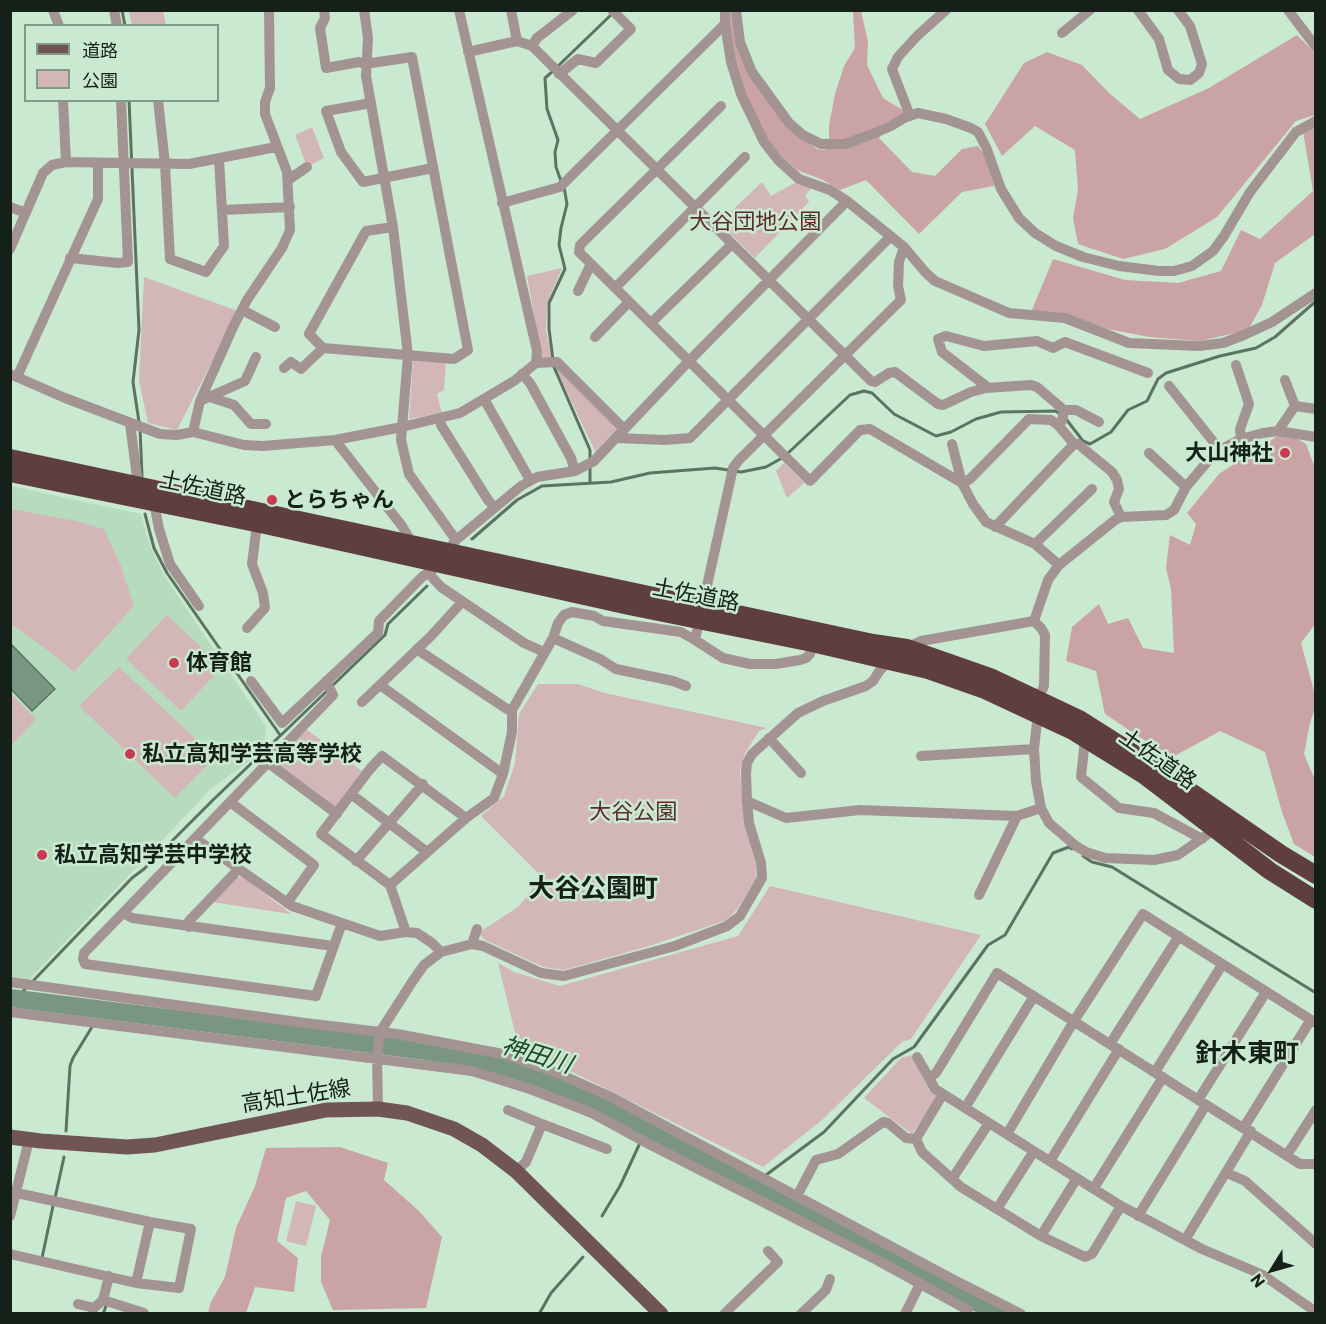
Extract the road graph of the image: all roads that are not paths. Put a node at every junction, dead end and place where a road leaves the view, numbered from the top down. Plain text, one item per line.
1 (269, 10) edge
2 (324, 10) edge
3 (364, 10) edge
4 (459, 10) edge
5 (511, 10) edge
6 (573, 10) edge
7 (725, 10) edge
8 (736, 10) edge
9 (946, 10) edge
10 (1090, 10) edge
11 (1138, 10) edge
12 (1178, 10) edge
13 (1288, 10) edge
14 (614, 13) edge
15 (725, 24) junction
16 (1062, 33) dead end
17 (517, 41) junction
18 (531, 46) junction
19 (1316, 47) edge
20 (468, 52) junction
21 (365, 64) junction
22 (560, 74) junction
23 (63, 102) edge
24 (121, 102) edge
25 (158, 102) edge
26 (371, 103) junction
27 (721, 106) dead end
28 (910, 116) junction
29 (1316, 122) edge
30 (618, 131) junction
31 (276, 147) junction
32 (746, 157) dead end
33 (219, 159) junction
34 (66, 162) junction
35 (98, 163) junction
36 (123, 163) junction
37 (165, 164) junction
38 (307, 167) dead end
39 (433, 168) junction
40 (657, 171) junction
41 (384, 177) junction
42 (288, 180) junction
43 (847, 201) junction
44 (502, 203) junction
45 (10, 207) edge
46 (290, 207) junction
47 (694, 207) junction
48 (223, 210) junction
49 (26, 213) junction
50 (393, 227) junction
51 (890, 237) junction
52 (730, 245) junction
53 (904, 247) junction
54 (10, 249) edge
55 (70, 258) junction
56 (591, 264) junction
57 (768, 282) junction
58 (615, 288) junction
59 (578, 291) dead end
60 (1316, 293) edge
61 (629, 302) junction
62 (242, 310) junction
63 (808, 321) junction
64 (651, 323) junction
65 (275, 327) dead end
66 (595, 337) dead end
67 (323, 348) junction
68 (408, 355) junction
69 (844, 356) junction
70 (256, 357) dead end
71 (689, 361) junction
72 (536, 363) junction
73 (1236, 365) dead end
74 (284, 368) dead end
75 (1148, 373) dead end
76 (522, 374) junction
77 (14, 376) edge
78 (1285, 380) dead end
79 (1169, 386) dead end
80 (986, 388) junction
81 (205, 399) junction
82 (484, 399) junction
83 (729, 399) junction
84 (1295, 406) junction
85 (1316, 410) edge
86 (1062, 417) junction
87 (439, 418) junction
88 (1099, 422) dead end
89 (131, 423) junction
90 (266, 424) dead end
91 (402, 427) junction
92 (1278, 431) junction
93 (193, 432) junction
94 (620, 434) junction
95 (764, 436) junction
96 (1316, 437) edge
97 (1241, 439) junction
98 (335, 440) junction
99 (952, 444) dead end
100 (1074, 444) junction
101 (1220, 450) junction
102 (1149, 453) dead end
103 (10, 458) edge
104 (585, 467) junction
105 (10, 473) edge
106 (530, 480) junction
107 (962, 483) junction
108 (138, 485) junction
109 (1186, 488) junction
110 (1092, 489) dead end
111 (154, 502) junction
112 (494, 507) junction
113 (1121, 517) junction
114 (257, 524) junction
115 (995, 527) junction
116 (409, 543) junction
117 (1035, 544) junction
118 (442, 556) junction
119 (1059, 565) junction
120 (462, 602) junction
121 (199, 606) dead end
122 (701, 612) junction
123 (1034, 621) junction
124 (247, 628) dead end
125 (553, 639) junction
126 (695, 640) junction
127 (812, 643) junction
128 (418, 648) junction
129 (907, 648) junction
130 (544, 652) junction
131 (890, 661) junction
132 (251, 681) dead end
133 (380, 685) junction
134 (329, 686) junction
135 (686, 686) dead end
136 (362, 702) dead end
137 (1038, 706) junction
138 (512, 710) junction
139 (769, 738) junction
140 (1085, 739) junction
141 (1034, 748) junction
142 (921, 756) dead end
143 (267, 762) junction
144 (801, 773) dead end
145 (503, 774) junction
146 (423, 784) junction
147 (351, 794) junction
148 (747, 801) junction
149 (230, 802) junction
150 (1041, 808) junction
151 (337, 814) junction
152 (1017, 816) junction
153 (466, 818) junction
154 (389, 823) junction
155 (1208, 834) junction
156 (196, 839) junction
157 (427, 852) junction
158 (356, 861) junction
159 (237, 868) junction
160 (1316, 875) edge
161 (390, 885) junction
162 (979, 895) dead end
163 (1316, 900) edge
164 (287, 903) junction
165 (123, 913) junction
166 (342, 923) junction
167 (189, 927) junction
168 (477, 929) dead end
169 (406, 933) junction
170 (1179, 936) junction
171 (472, 944) junction
172 (333, 946) junction
173 (441, 952) junction
174 (1222, 965) junction
175 (10, 982) edge
176 (1266, 992) junction
177 (1034, 996) junction
178 (10, 1012) edge
179 (1074, 1021) junction
180 (1313, 1022) edge
181 (380, 1033) junction
182 (1114, 1046) junction
183 (377, 1056) junction
184 (917, 1057) dead end
185 (1159, 1074) junction
186 (929, 1078) junction
187 (943, 1094) junction
188 (1202, 1102) junction
189 (965, 1108) junction
190 (378, 1109) junction
191 (508, 1110) dead end
192 (1316, 1110) edge
193 (989, 1123) junction
194 (542, 1124) junction
195 (1247, 1129) junction
196 (1006, 1134) junction
197 (10, 1137) edge
198 (916, 1139) junction
199 (28, 1140) junction
200 (607, 1149) dead end
201 (1034, 1151) junction
202 (1287, 1155) junction
203 (1050, 1161) junction
204 (1316, 1164) edge
205 (516, 1171) junction
206 (1227, 1173) junction
207 (1077, 1178) junction
208 (952, 1179) junction
209 (1094, 1188) junction
210 (17, 1193) junction
211 (797, 1196) junction
212 (1121, 1206) junction
213 (997, 1209) junction
214 (10, 1216) edge
215 (1138, 1216) junction
216 (150, 1222) junction
217 (1041, 1236) junction
218 (1185, 1240) junction
219 (1316, 1244) edge
220 (768, 1251) dead end
221 (10, 1254) edge
222 (109, 1276) junction
223 (830, 1279) dead end
224 (136, 1282) junction
225 (920, 1284) junction
226 (103, 1300) junction
227 (78, 1304) dead end
228 (970, 1312) edge
229 (1316, 1312) edge
230 (144, 1313) edge
231 (661, 1314) edge
232 (724, 1314) edge
233 (801, 1314) edge
234 (905, 1314) edge
235 (1021, 1314) edge

1 - 31 street
2 - 21 street
3 - 21 street
4 - 20 street
5 - 17 street
6 - 18 street
7 - 15 street
8 - 28 street
9 - 28 street
10 - 16 street
11 - 12 street
13 - 19 street
14 - 22 street
15 - 30 street
15 - 43 street
17 - 18 street
17 - 20 street
18 - 22 street
20 - 44 street
21 - 26 street
21 - 39 street
22 - 30 street
23 - 34 street
24 - 36 street
25 - 37 street
26 - 41 street
26 - 41 street
27 - 40 street
28 - 29 street
30 - 40 street
30 - 44 street
31 - 33 street
31 - 42 street
32 - 47 street
33 - 37 street
33 - 48 street
34 - 35 street
34 - 49 street
35 - 36 street
35 - 55 street
36 - 37 street
36 - 55 street
37 - 48 street
38 - 42 street
39 - 41 street
39 - 68 street
40 - 47 street
40 - 56 street
41 - 50 street
42 - 46 street
43 - 51 street
43 - 57 street
44 - 72 street
45 - 49 street
46 - 48 street
46 - 62 street
47 - 52 street
47 - 58 street
49 - 54 street
50 - 67 street
50 - 68 street
51 - 53 street
51 - 63 street
52 - 57 street
52 - 64 street
53 - 60 street
53 - 69 street
55 - 77 street
56 - 58 street
56 - 59 street
57 - 63 street
57 - 71 street
58 - 61 street
61 - 64 street
61 - 66 street
62 - 65 street
62 - 81 street
63 - 69 street
63 - 83 street
64 - 71 street
67 - 68 street
67 - 74 street
68 - 91 street
69 - 80 street
69 - 95 street
70 - 81 street
71 - 83 street
71 - 94 street
72 - 76 street
72 - 94 street
73 - 97 street
75 - 80 street
76 - 82 street
76 - 104 street
77 - 89 street
78 - 84 street
79 - 101 street
80 - 86 street
81 - 90 street
81 - 93 street
82 - 87 street
82 - 106 street
83 - 94 street
83 - 95 street
84 - 85 street
84 - 92 street
86 - 88 street
86 - 100 street
86 - 107 street
87 - 91 street
87 - 112 street
89 - 93 street
89 - 108 street
91 - 98 street
91 - 118 street
92 - 96 street
92 - 97 street
93 - 98 street
94 - 104 street
95 - 107 street
95 - 122 street
97 - 101 street
98 - 116 street
99 - 107 street
100 - 113 street
100 - 115 street
101 - 109 street
102 - 109 street
103 - 108 highway, 土佐道路
104 - 106 street
105 - 111 highway, 土佐道路
106 - 112 street
107 - 115 street
108 - 116 highway, 土佐道路
109 - 113 street
110 - 117 street
111 - 114 highway, 土佐道路
111 - 121 street
112 - 118 street
113 - 119 street
114 - 118 highway, 土佐道路
114 - 124 street
115 - 117 street
116 - 118 highway, 土佐道路
117 - 119 street
118 - 120 street
118 - 122 highway, 土佐道路
118 - 134 street
119 - 123 street
120 - 128 street
120 - 130 street
122 - 126 street
122 - 127 highway, 土佐道路
122 - 129 highway, 土佐道路
123 - 129 street
123 - 137 street
125 - 126 street
125 - 130 street
125 - 135 street
126 - 127 street
127 - 131 highway, 土佐道路
128 - 133 street
128 - 138 street
129 - 131 street
129 - 137 highway, 土佐道路
130 - 138 street
131 - 137 highway, 土佐道路
131 - 139 street
132 - 134 street
133 - 136 street
133 - 145 street
134 - 143 street
137 - 140 highway, 土佐道路
137 - 141 street
137 - 160 highway, 土佐道路
138 - 145 street
139 - 144 street
139 - 148 street
140 - 155 highway, 土佐道路
140 - 155 street
141 - 142 street
141 - 150 street
143 - 149 street
143 - 151 street
145 - 153 street
146 - 147 street
146 - 153 street
146 - 154 street
147 - 151 street
147 - 154 street
148 - 152 street
148 - 171 street
149 - 156 street
149 - 164 street
150 - 152 street
150 - 155 street
151 - 158 street
152 - 162 street
153 - 157 street
154 - 157 street
154 - 158 street
155 - 163 highway, 土佐道路
156 - 159 street
156 - 165 street
157 - 161 street
158 - 161 street
159 - 164 street
159 - 167 street
161 - 169 street
164 - 166 street
165 - 167 street
165 - 172 street
166 - 169 street
166 - 172 street
167 - 172 street
168 - 171 street
169 - 173 street
170 - 174 street
170 - 179 street
170 - 182 street
171 - 173 street
173 - 181 street
174 - 176 street
174 - 185 street
175 - 181 street
176 - 180 street
176 - 188 street
177 - 179 street
177 - 186 street
177 - 189 street
178 - 183 street
179 - 182 street
179 - 196 street
180 - 195 street
181 - 183 street
181 - 211 street
182 - 185 street
182 - 203 street
183 - 190 street
183 - 225 street
184 - 186 street
185 - 188 street
185 - 209 street
186 - 187 street
187 - 189 street
187 - 198 street
188 - 195 street
188 - 215 street
189 - 193 street
190 - 199 main road, 高知土佐線
190 - 205 main road, 高知土佐線
191 - 194 street
192 - 202 street
193 - 196 street
193 - 208 street
194 - 200 street
194 - 205 street
195 - 202 street
195 - 206 street
196 - 201 street
197 - 199 main road, 高知土佐線
198 - 208 street
198 - 211 street
199 - 210 street
201 - 203 street
201 - 213 street
202 - 204 street
203 - 207 street
205 - 231 main road, 高知土佐線
206 - 218 street
206 - 219 street
207 - 209 street
207 - 217 street
208 - 213 street
209 - 212 street
210 - 214 street
210 - 216 street
211 - 235 street
212 - 215 street
212 - 217 street
213 - 217 street
215 - 218 street
216 - 224 street
216 - 224 street
218 - 229 street
220 - 232 street
221 - 222 street
222 - 224 street
222 - 226 street
223 - 233 street
225 - 228 street
225 - 234 street
226 - 227 street
226 - 230 street

